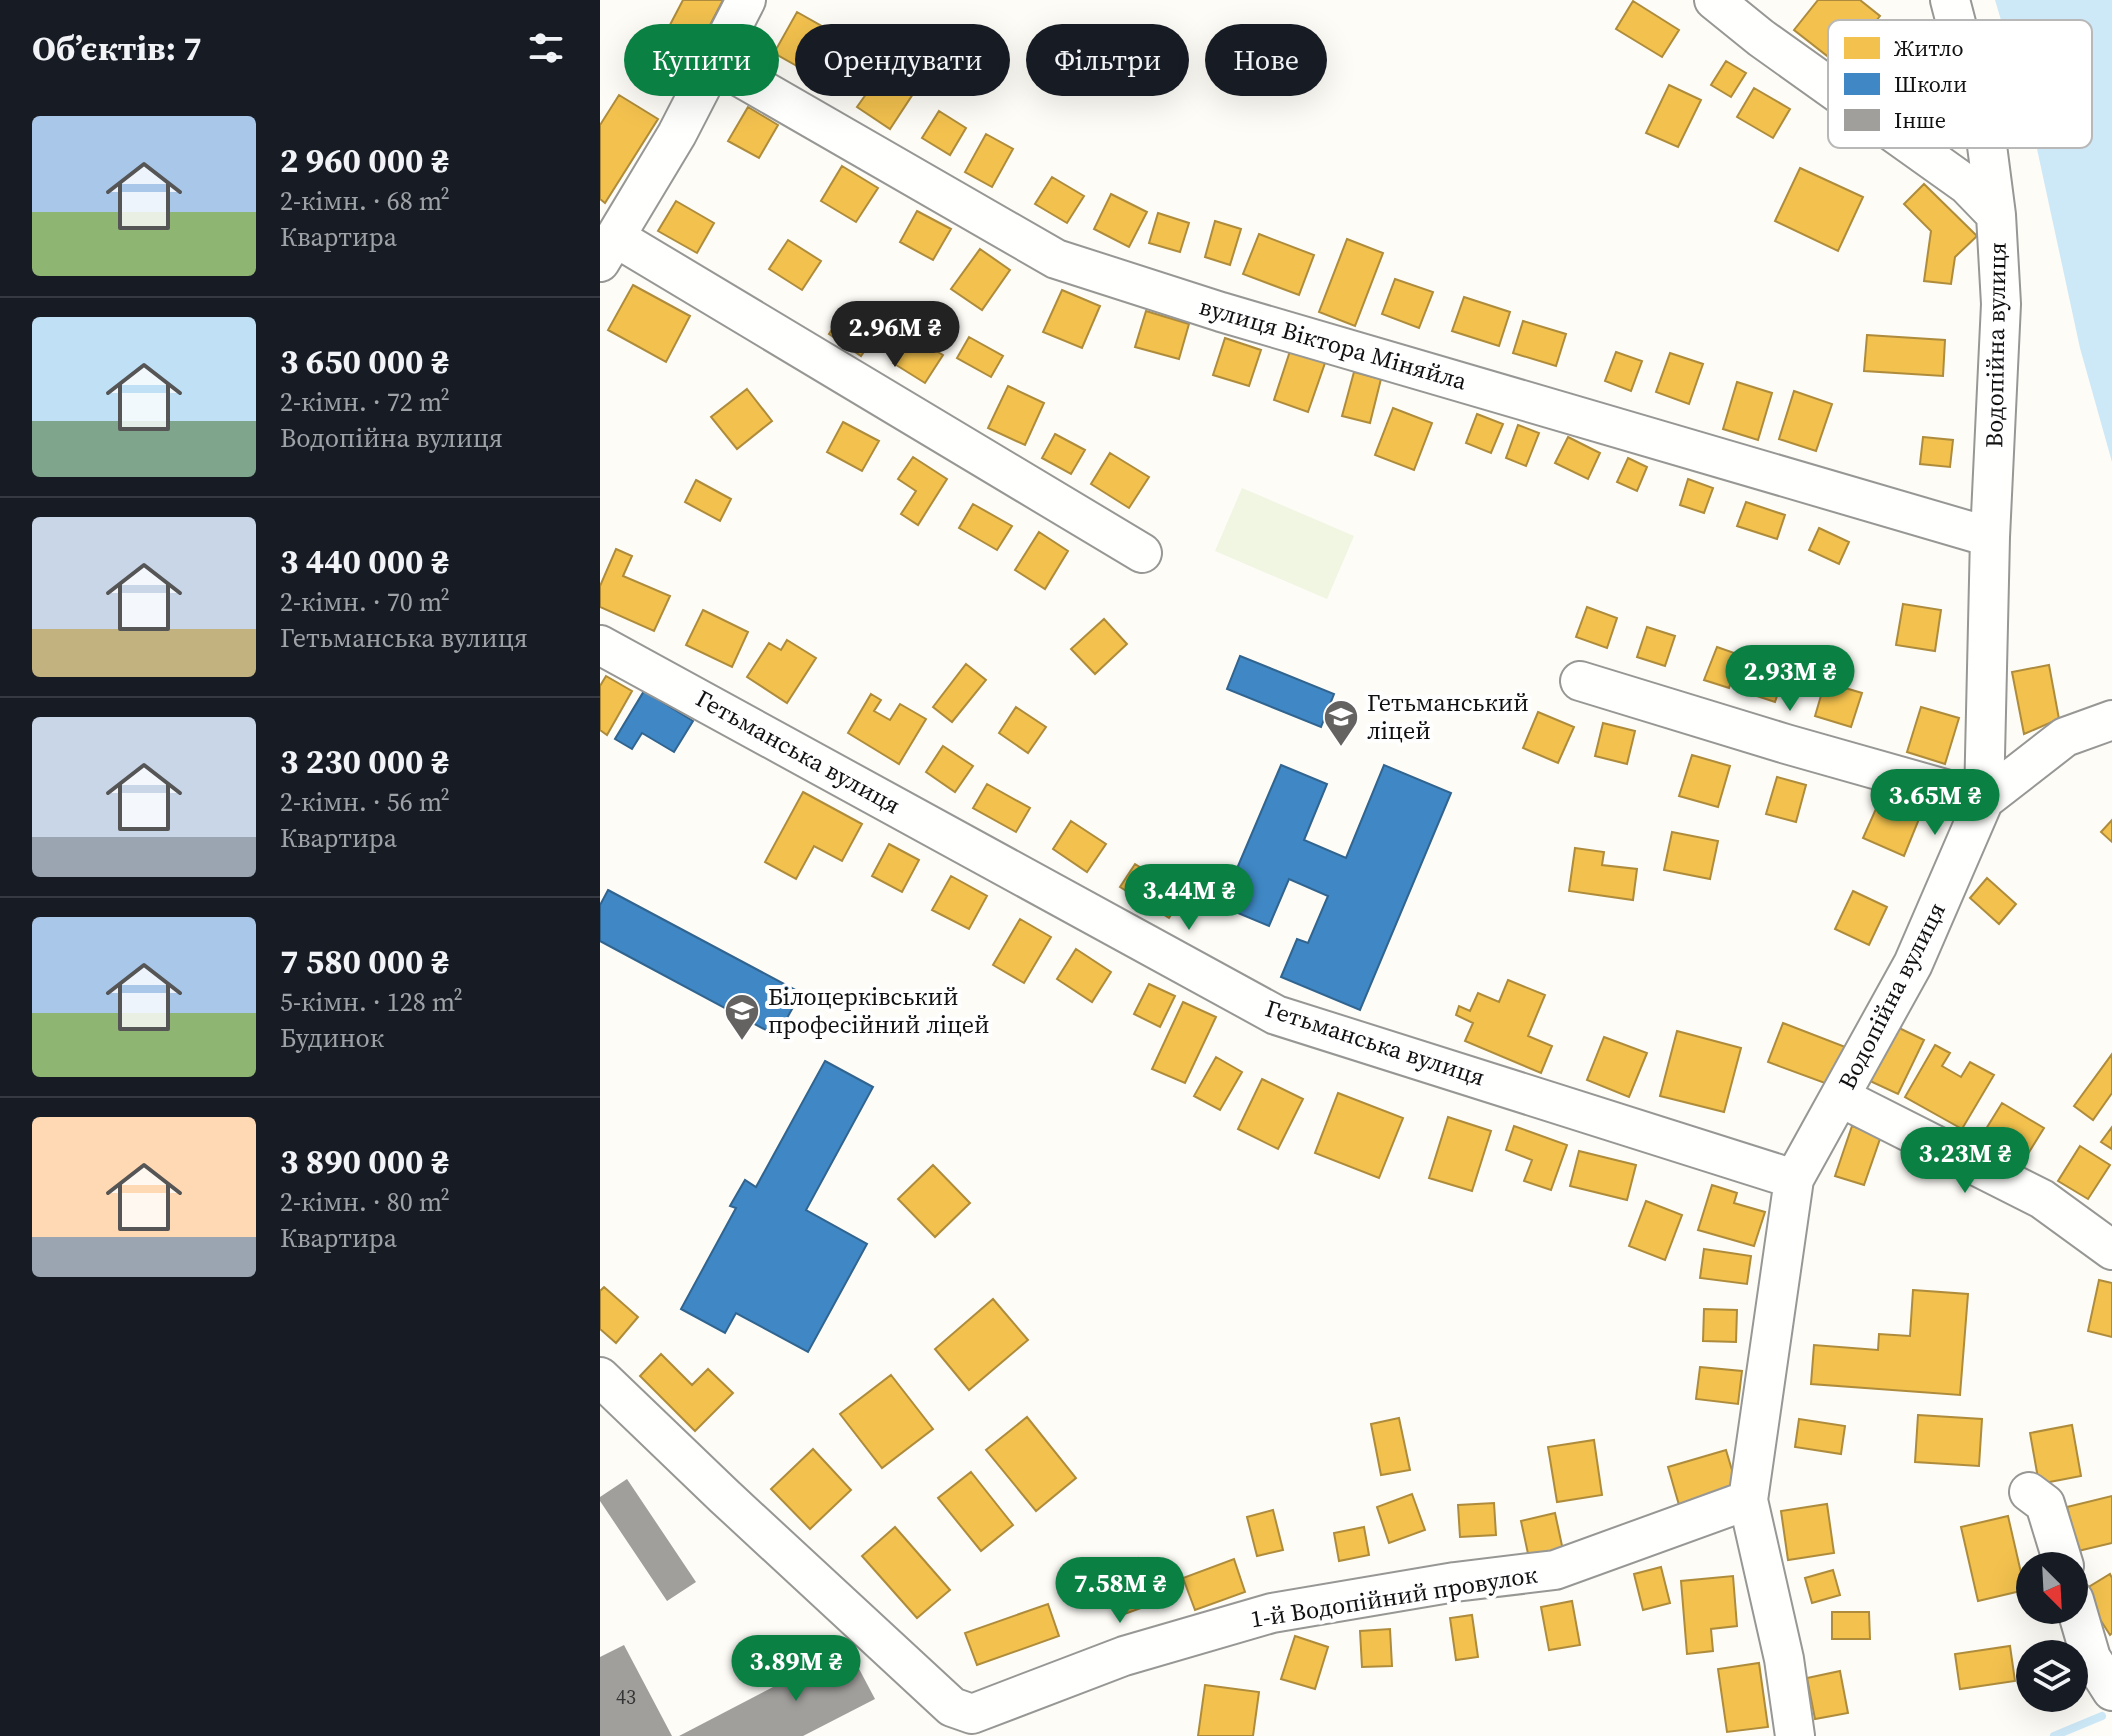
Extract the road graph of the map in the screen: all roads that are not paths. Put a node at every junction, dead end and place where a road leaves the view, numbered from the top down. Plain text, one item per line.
1 (746, 0) edge
2 (1714, 0) edge
3 (1950, 0) edge
4 (1955, 20) edge
5 (734, 24) edge
6 (1828, 86) edge
7 (697, 96) edge
8 (773, 96) edge
9 (1915, 148) edge
10 (1987, 148) edge
11 (1996, 215) junction
12 (607, 250) edge
13 (1990, 537) junction
14 (1142, 553) dead end
15 (600, 645) edge
16 (1580, 681) dead end
17 (2112, 720) edge
18 (1984, 800) junction
19 (1840, 1097) junction
20 (1794, 1179) junction
21 (2112, 1250) edge
22 (600, 1377) edge
23 (2029, 1492) dead end
24 (1748, 1500) junction
25 (2060, 1552) edge
26 (2081, 1624) edge
27 (2112, 1691) edge
28 (1795, 1736) edge

1 - 5 street
2 - 6 street, Водопійна вулиця
3 - 4 street
7 - 12 street
8 - 13 street, вулиця Віктора Міняйла
9 - 11 street, Водопійна вулиця
10 - 11 street
11 - 13 street, Водопійна вулиця
12 - 14 street
13 - 18 street, Водопійна вулиця
15 - 20 street, Гетьманська вулиця
16 - 18 street
17 - 18 street
18 - 19 street, Водопійна вулиця
19 - 20 street, Водопійна вулиця
19 - 21 street
20 - 24 street, Водопійна вулиця
22 - 24 street, 1-й Водопійний провулок
23 - 25 street
24 - 28 street, Водопійна вулиця
26 - 27 street

